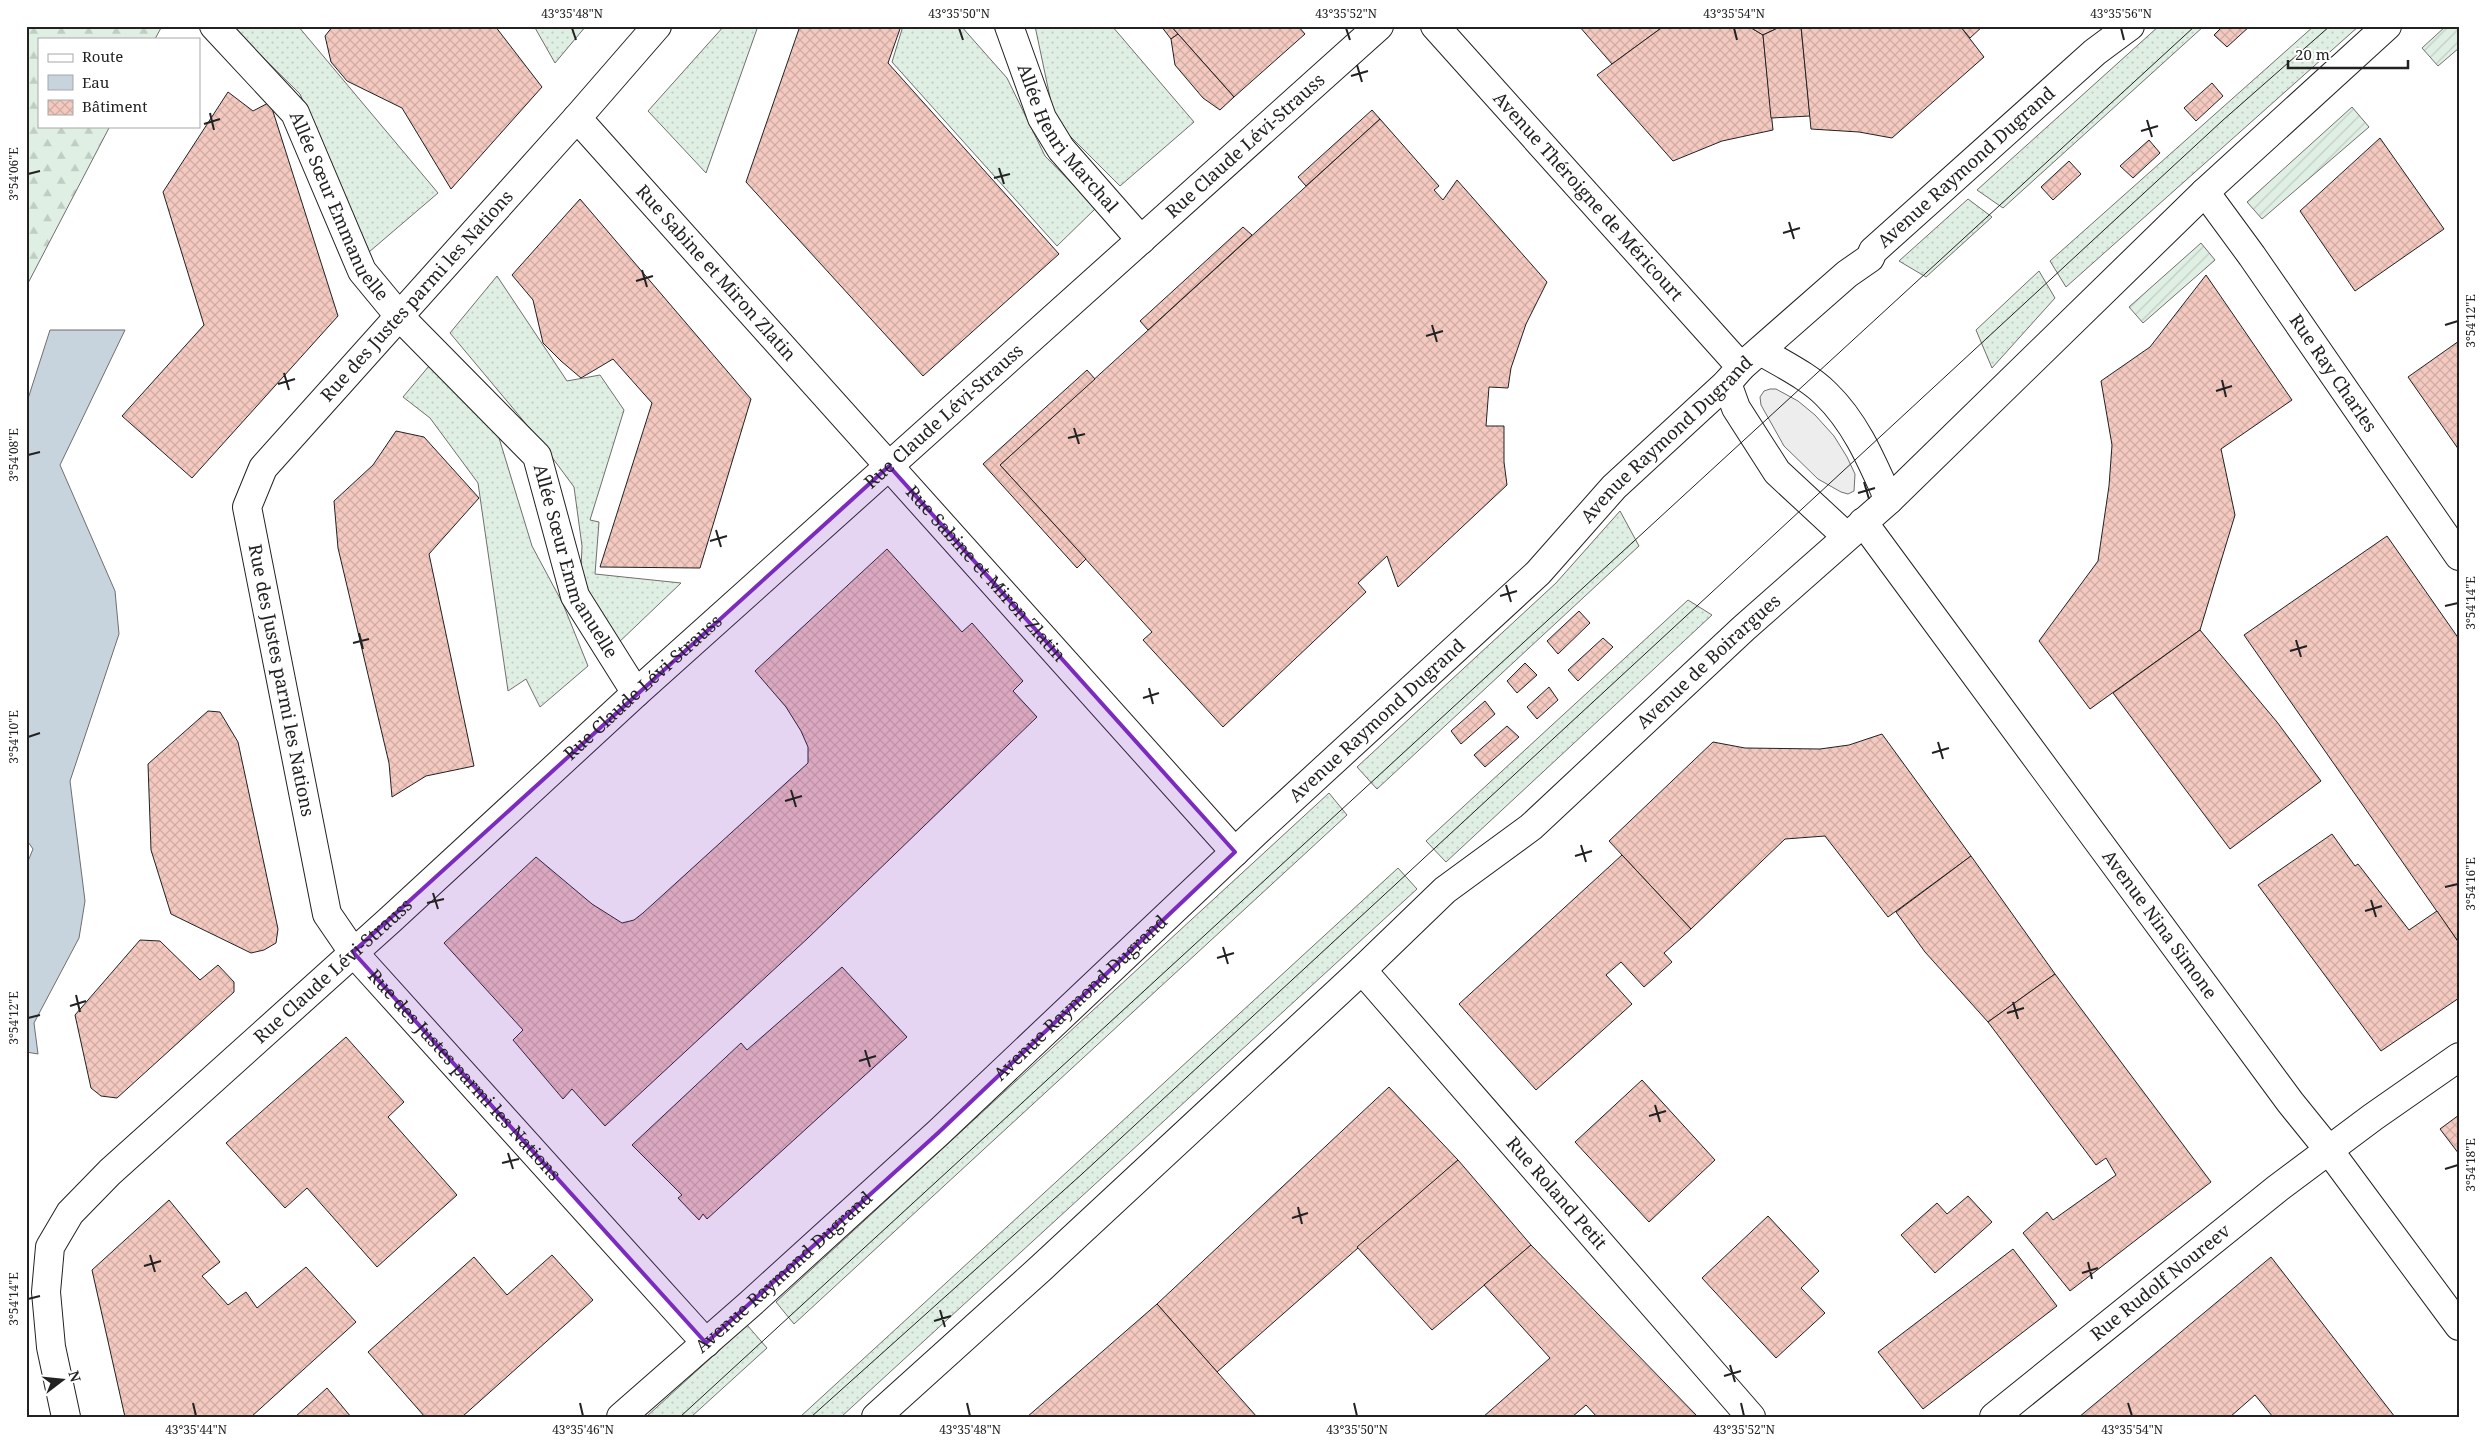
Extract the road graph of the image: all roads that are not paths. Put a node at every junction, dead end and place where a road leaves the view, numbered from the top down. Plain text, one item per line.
1 (214, 26) edge
2 (657, 26) edge
3 (1010, 26) edge
4 (1379, 26) edge
5 (1435, 26) edge
6 (2130, 26) edge
7 (2388, 26) edge
8 (578, 118) junction
9 (2205, 192) junction
10 (1141, 240) junction
11 (400, 317) junction
12 (1743, 367) junction
13 (889, 466) junction
14 (1889, 500) junction
15 (1855, 529) junction
16 (2459, 556) edge
17 (636, 693) junction
18 (1235, 852) junction
19 (353, 952) junction
20 (1362, 970) junction
21 (2459, 1057) edge
22 (2328, 1149) junction
23 (2459, 1326) edge
24 (706, 1343) junction
25 (66, 1417) edge
26 (621, 1417) edge
27 (876, 1417) edge
28 (1751, 1417) edge
29 (1994, 1417) edge

1 - 11 street, Allée Sœur Emmanuelle
2 - 8 street, Rue des Justes parmi les Nations
3 - 10 street, Allée Henri Marchal
4 - 10 street, Rue Claude Lévi-Strauss
5 - 12 street, Avenue Théroigne de Méricourt
6 - 12 street, Avenue Raymond Dugrand
7 - 9 street
8 - 11 street, Rue des Justes parmi les Nations
8 - 13 street, Rue Sabine et Miron Zlatin
9 - 14 street
9 - 16 street, Rue Ray Charles
10 - 13 street, Rue Claude Lévi-Strauss
11 - 17 street, Allée Sœur Emmanuelle
11 - 19 street, Rue des Justes parmi les Nations
12 - 14 street
12 - 15 street, Avenue Nina Simone
12 - 18 street, Avenue Raymond Dugrand
13 - 17 street, Rue Claude Lévi-Strauss
13 - 18 street, Rue Sabine et Miron Zlatin
14 - 15 street, Avenue de Boirargues
15 - 20 street, Avenue de Boirargues
15 - 22 street, Avenue Nina Simone
17 - 19 street, Rue Claude Lévi-Strauss
18 - 24 street, Avenue Raymond Dugrand
19 - 24 street, Rue des Justes parmi les Nations
19 - 25 street, Rue Claude Lévi-Strauss
20 - 27 street
20 - 28 street, Rue Roland Petit
21 - 22 street
22 - 23 street, Avenue Nina Simone
22 - 29 street, Rue Rudolf Noureev
24 - 26 street, Avenue Raymond Dugrand

